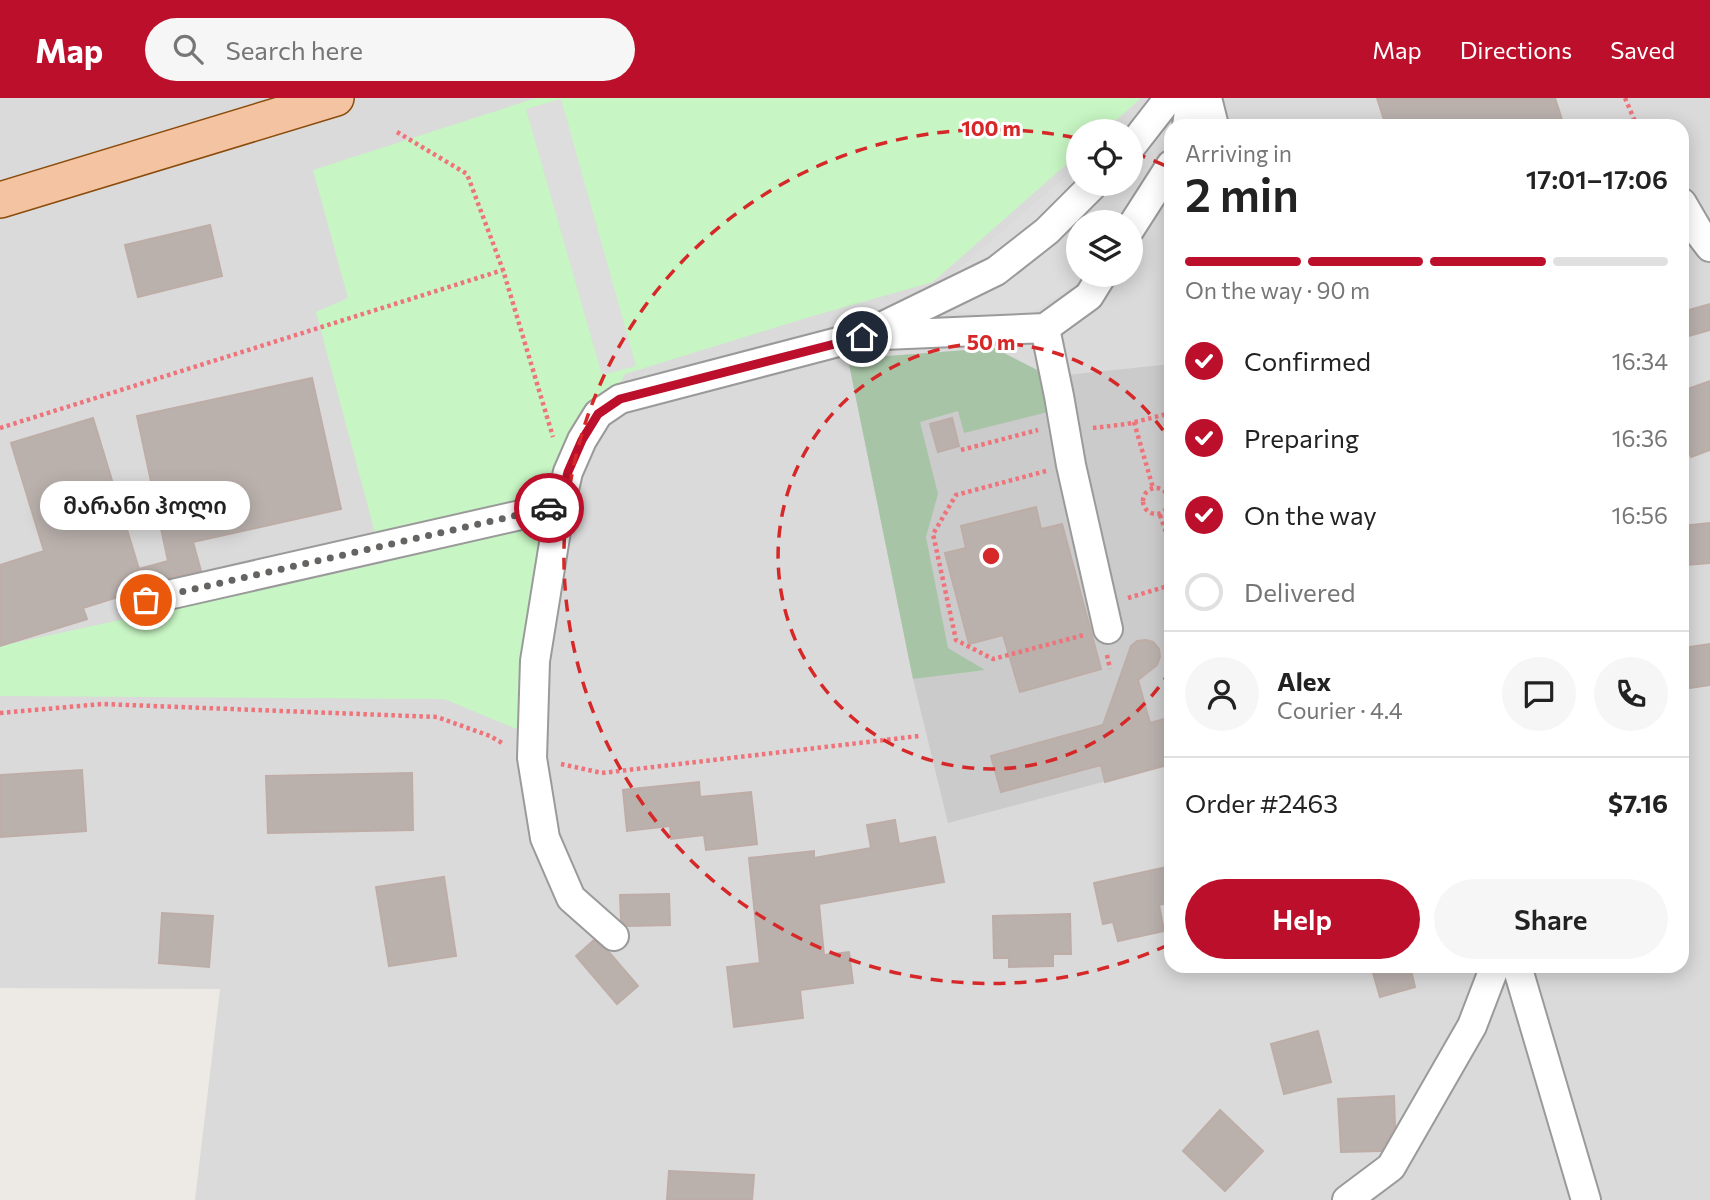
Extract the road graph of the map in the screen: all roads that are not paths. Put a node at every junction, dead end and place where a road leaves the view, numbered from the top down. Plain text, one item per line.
1 (336, 98) edge
2 (1169, 98) edge
3 (1191, 98) edge
4 (1207, 98) edge
5 (1188, 119) edge
6 (1212, 119) edge
7 (1143, 131) edge
8 (1164, 176) edge
9 (1082, 196) edge
10 (0, 200) edge
11 (1142, 210) edge
12 (1689, 215) edge
13 (1710, 247) edge
14 (1094, 287) edge
15 (1045, 328) junction
16 (862, 337) junction
17 (560, 506) junction
18 (146, 600) dead end
19 (1108, 629) road end
20 (614, 936) dead end
21 (1492, 973) edge
22 (1519, 973) edge
23 (1347, 1200) edge
24 (1586, 1200) edge

1 - 10 main road
2 - 7 street
3 - 5 street
4 - 6 street
8 - 11 street
9 - 16 street
12 - 13 street
14 - 15 street
15 - 16 street
15 - 19 street
16 - 17 street
17 - 18 street
17 - 20 street
21 - 23 street
22 - 24 street

